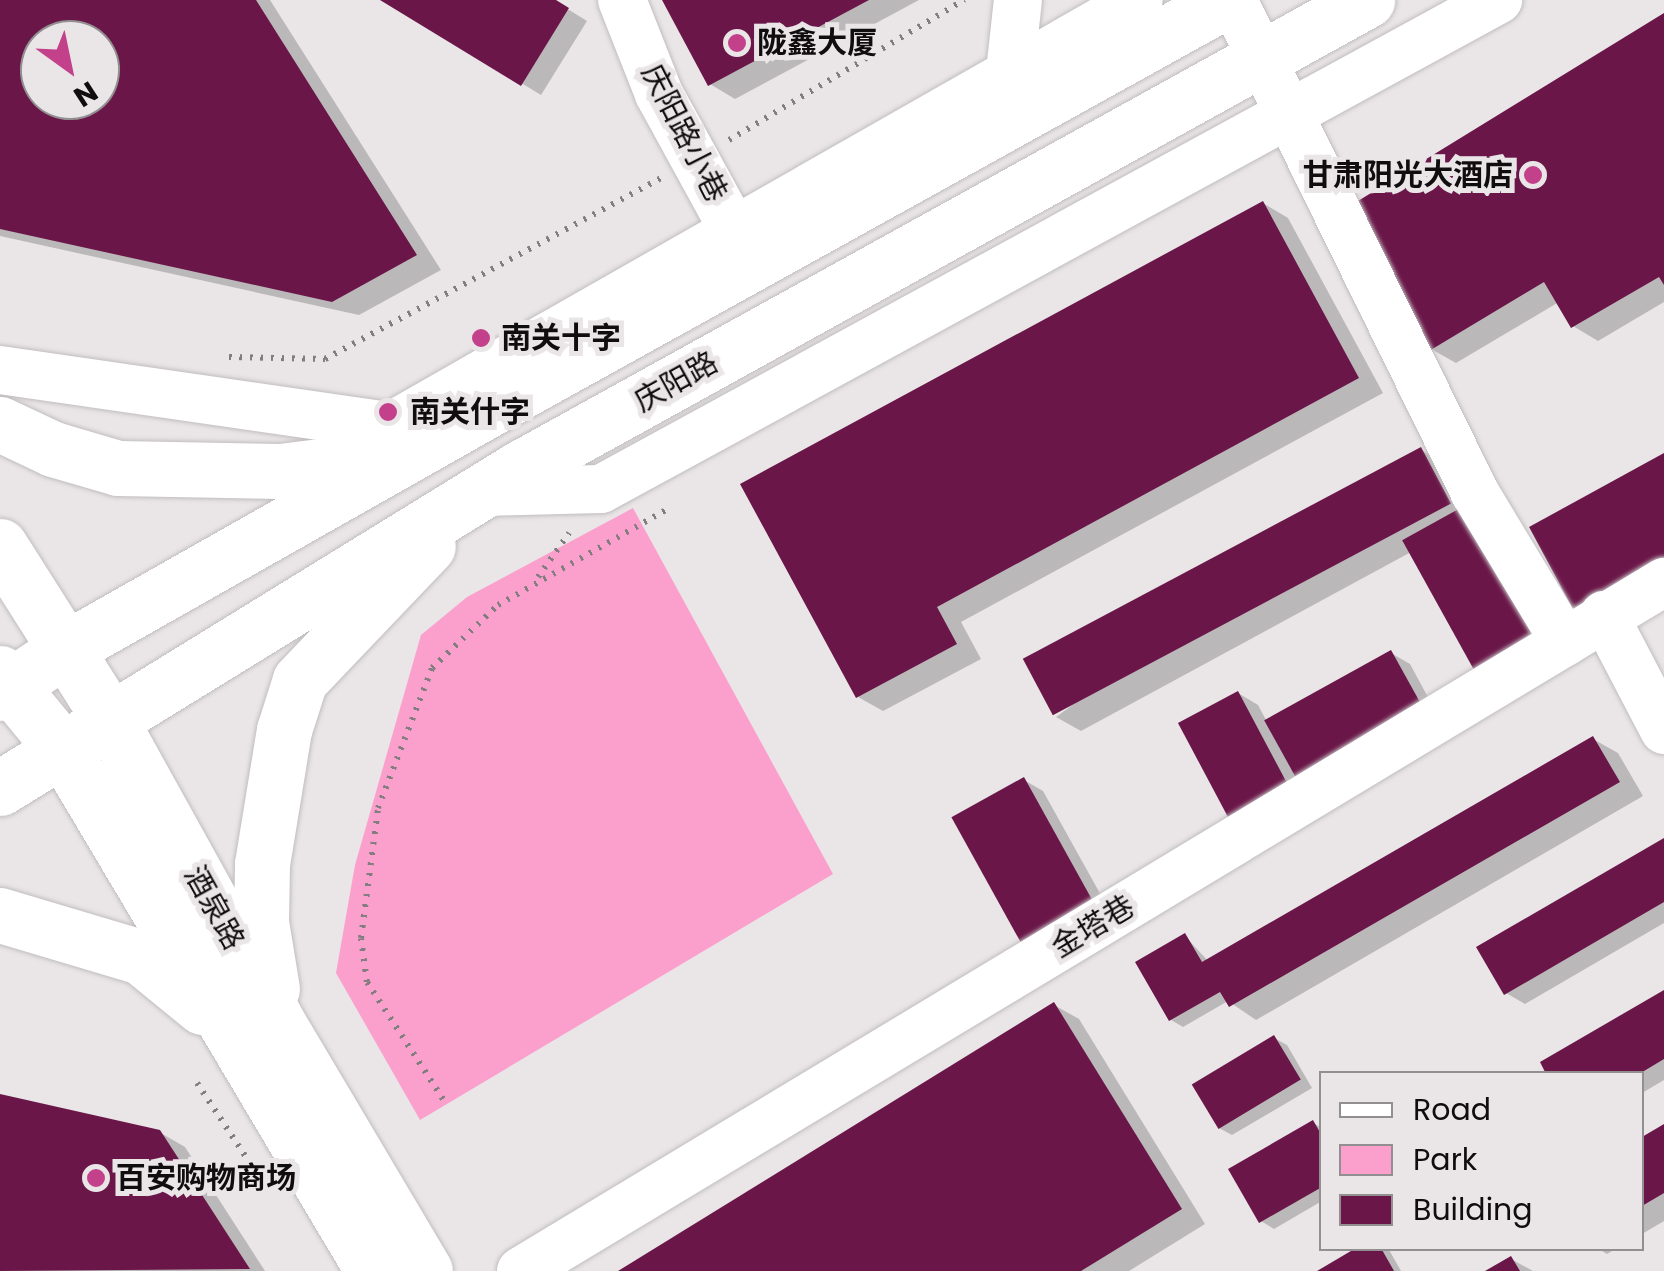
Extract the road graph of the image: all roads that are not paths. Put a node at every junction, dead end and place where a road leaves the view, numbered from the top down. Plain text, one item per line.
1 (622, 0) edge
2 (1138, 0) edge
3 (1230, 0) edge
4 (1367, 0) edge
5 (1498, 0) edge
6 (1014, 1) edge
7 (1258, 62) junction
8 (1016, 93) junction
9 (1286, 116) junction
10 (743, 247) junction
11 (0, 370) edge
12 (0, 424) edge
13 (398, 440) junction
14 (480, 492) junction
15 (0, 546) edge
16 (1664, 582) edge
17 (1604, 615) junction
18 (1565, 642) junction
19 (67, 648) junction
20 (3, 684) edge
21 (109, 718) junction
22 (1664, 730) edge
23 (63, 750) junction
24 (0, 788) edge
25 (0, 915) edge
26 (267, 1046) junction
27 (373, 1271) edge
28 (425, 1271) edge
29 (521, 1271) edge

1 - 10 street, 庆阳路小巷
2 - 8 street
3 - 7 street
3 - 8 main road
4 - 7 main road, 庆阳路
5 - 9 street
6 - 8 street
7 - 9 street
7 - 14 main road, 庆阳路
8 - 10 main road
9 - 14 street
9 - 18 street
10 - 13 main road
11 - 13 street
12 - 13 main road
13 - 19 main road
14 - 21 main road, 庆阳路
14 - 26 main road
15 - 19 main road, 酒泉路
16 - 17 street, 金塔巷
17 - 18 street, 金塔巷
17 - 22 street
18 - 29 street, 金塔巷
19 - 20 main road
19 - 21 main road, 酒泉路
20 - 23 main road, 酒泉路
21 - 23 main road, 庆阳路
21 - 26 main road, 酒泉路
23 - 24 main road, 庆阳路
23 - 26 main road, 酒泉路
25 - 26 main road
26 - 27 main road, 酒泉路
26 - 28 main road, 酒泉路

